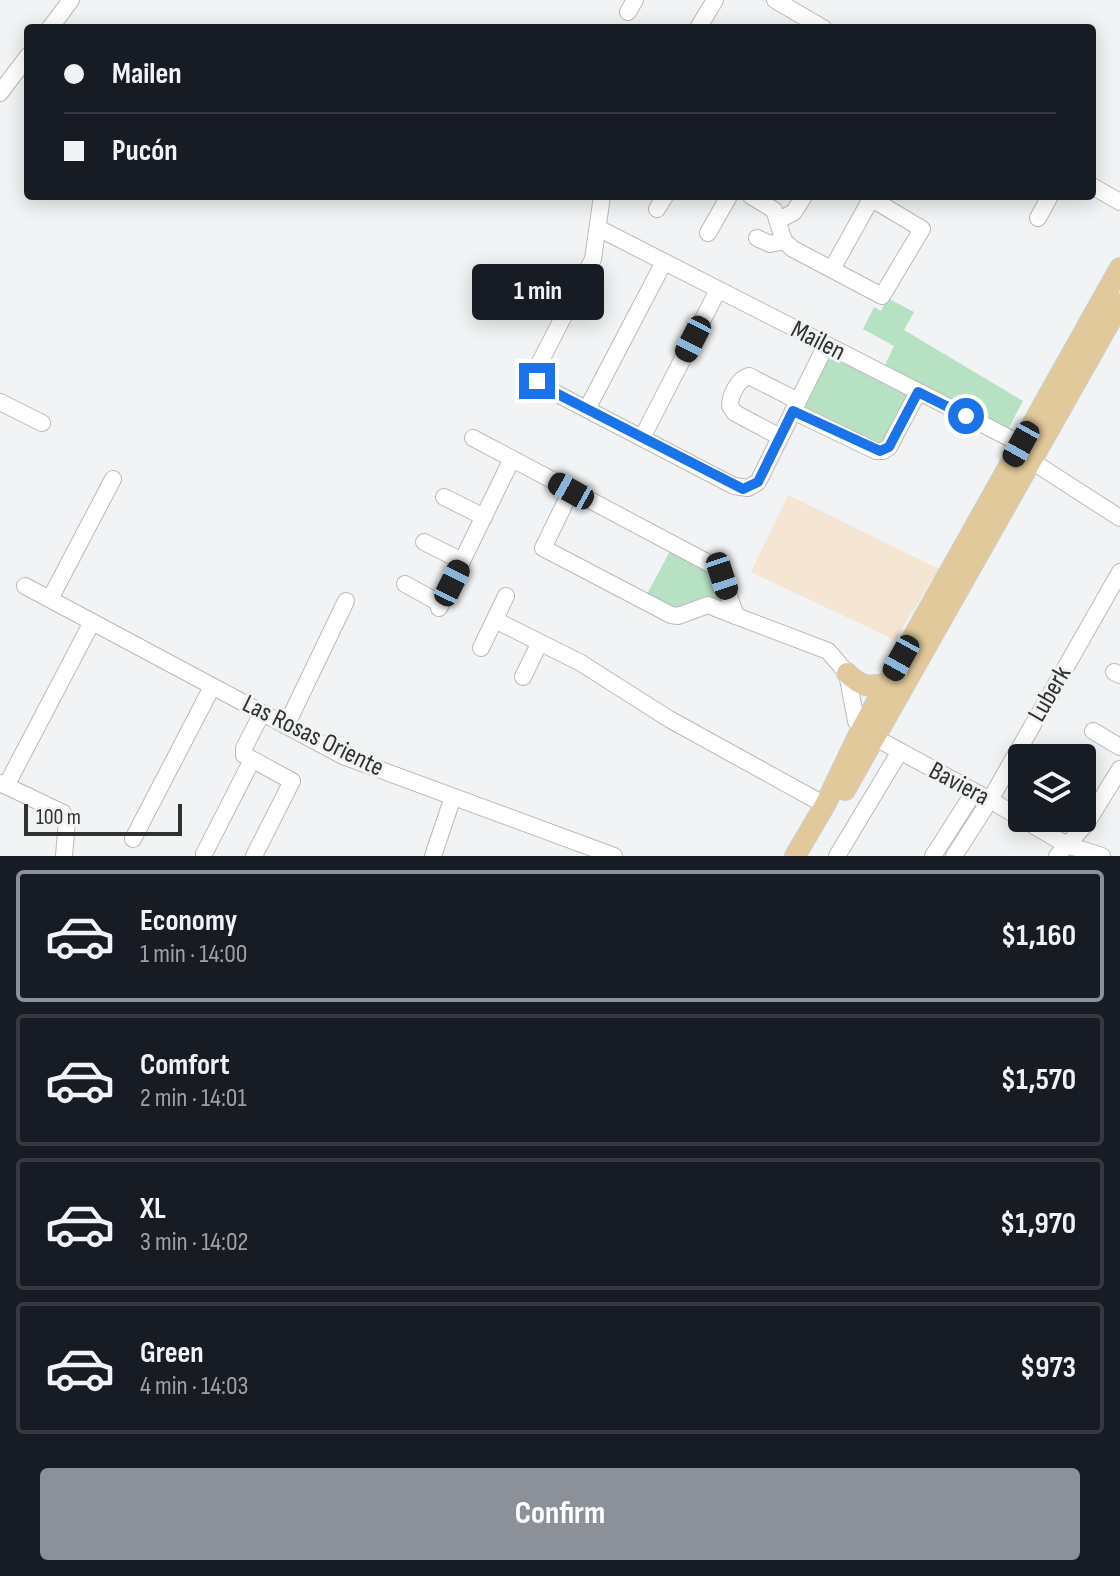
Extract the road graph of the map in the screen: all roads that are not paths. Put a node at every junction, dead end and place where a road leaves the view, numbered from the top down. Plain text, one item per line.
1 (71, 0) edge
2 (705, 0) edge
3 (715, 0) edge
4 (775, 0) edge
5 (803, 23) edge
6 (53, 24) edge
7 (690, 24) edge
8 (700, 24) edge
9 (24, 61) edge
10 (0, 93) edge
11 (1096, 188) edge
12 (602, 200) edge
13 (727, 200) edge
14 (758, 200) edge
15 (802, 200) edge
16 (867, 200) edge
17 (874, 200) edge
18 (1048, 200) edge
19 (1120, 202) edge
20 (1038, 218) dead end
21 (779, 220) junction
22 (598, 228) junction
23 (708, 233) dead end
24 (757, 238) dead end
25 (784, 241) junction
26 (664, 262) junction
27 (1120, 268) edge
28 (832, 269) junction
29 (718, 290) junction
30 (1120, 304) edge
31 (826, 345) junction
32 (918, 392) junction
33 (0, 402) edge
34 (795, 406) junction
35 (587, 409) junction
36 (42, 423) dead end
37 (780, 437) junction
38 (473, 438) dead end
39 (642, 438) junction
40 (1025, 452) junction
41 (512, 459) junction
42 (113, 479) dead end
43 (571, 491) junction
44 (444, 497) dead end
45 (484, 517) junction
46 (1120, 518) edge
47 (424, 542) dead end
48 (462, 561) junction
49 (1120, 572) edge
50 (405, 584) dead end
51 (25, 586) dead end
52 (946, 595) junction
53 (506, 596) dead end
54 (50, 599) junction
55 (346, 601) dead end
56 (736, 616) junction
57 (495, 620) junction
58 (92, 622) junction
59 (539, 644) junction
60 (481, 648) dead end
61 (847, 673) junction
62 (523, 677) dead end
63 (887, 684) junction
64 (212, 687) junction
65 (262, 713) junction
66 (286, 726) junction
67 (1093, 731) dead end
68 (868, 734) junction
69 (1120, 747) edge
70 (899, 753) junction
71 (252, 760) junction
72 (1120, 769) edge
73 (3, 784) edge
74 (974, 792) junction
75 (453, 797) junction
76 (990, 800) junction
77 (825, 805) junction
78 (133, 839) dead end
79 (1062, 851) edge
80 (204, 854) dead end
81 (64, 856) edge
82 (254, 856) edge
83 (433, 856) edge
84 (614, 856) edge
85 (795, 856) edge
86 (808, 856) edge
87 (837, 856) edge
88 (933, 856) edge
89 (954, 856) edge
90 (1102, 856) edge

1 - 6 street
2 - 7 street
3 - 8 street
4 - 5 street
9 - 10 street
11 - 19 street
12 - 22 street
13 - 23 street
14 - 21 street
15 - 21 street
16 - 28 street
17 - 28 street
18 - 20 street
21 - 25 street
22 - 26 street, Mailen
22 - 35 street
24 - 25 street
25 - 28 street
26 - 29 street, Mailen
26 - 35 street
27 - 40 main road
29 - 31 street, Mailen
29 - 39 street
30 - 40 main road
31 - 32 street, Mailen
31 - 34 street
32 - 34 street
32 - 40 street, Mailen
33 - 36 street
34 - 37 street
34 - 37 street
35 - 39 street
37 - 39 street
38 - 41 street
40 - 46 street, Mailen
40 - 52 main road
41 - 43 street
41 - 45 street
42 - 54 street
43 - 56 street
43 - 56 street
44 - 45 street
45 - 48 street
47 - 48 street
48 - 50 street
49 - 76 street, Luberk
51 - 54 street, Las Rosas Oriente
52 - 63 main road
52 - 68 main road
53 - 57 street
54 - 58 street, Las Rosas Oriente
55 - 66 street
56 - 61 street
57 - 59 street
57 - 60 street
58 - 64 street, Las Rosas Oriente
58 - 73 street
59 - 62 street
59 - 77 street
61 - 63 main road
61 - 68 street
63 - 68 main road
64 - 65 street, Las Rosas Oriente
64 - 78 street
65 - 66 street, Las Rosas Oriente
65 - 71 street
66 - 75 street, Las Rosas Oriente
67 - 69 street
68 - 70 street, Baviera
68 - 77 main road
68 - 86 main road
70 - 74 street, Baviera
70 - 87 street
71 - 80 street
71 - 82 street
72 - 79 street
73 - 81 street
74 - 76 street, Baviera
74 - 88 street
75 - 83 street
75 - 84 street, Las Rosas Oriente
76 - 79 street, Baviera
76 - 89 street, Luberk
77 - 85 main road
79 - 90 street, Baviera

